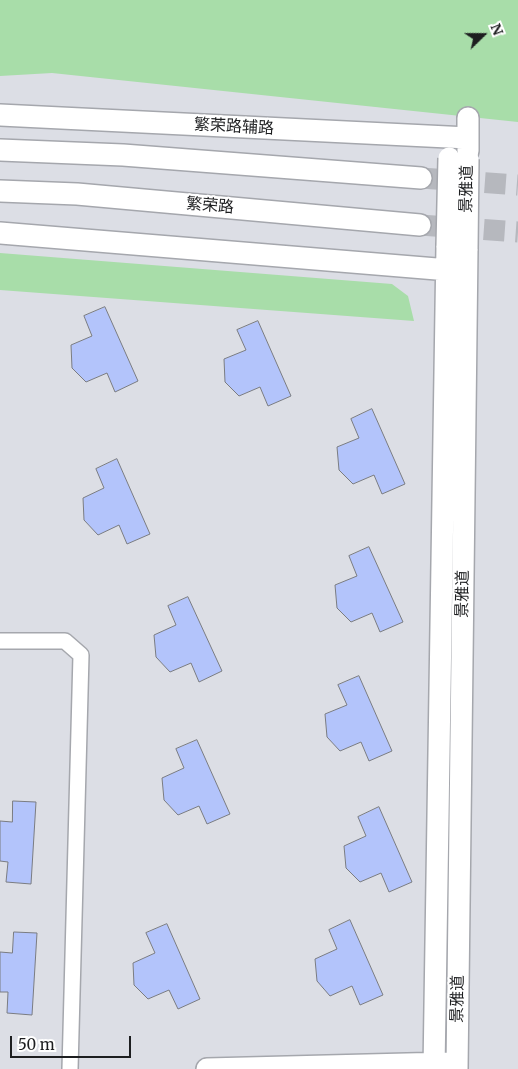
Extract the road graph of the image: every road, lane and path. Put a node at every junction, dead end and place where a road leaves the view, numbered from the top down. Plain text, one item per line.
1 (0, 115) edge
2 (458, 138) joint
3 (0, 150) edge
4 (421, 178) tunnel mouth
5 (0, 191) edge
6 (420, 225) tunnel mouth
7 (0, 232) edge
8 (457, 271) junction
9 (0, 641) edge
10 (434, 1066) edge
11 (457, 1066) edge
12 (70, 1069) edge
13 (207, 1069) edge

1 - 2 street, 繁荣路辅路
2 - 8 street, 景雅道, bridge
3 - 4 street
5 - 6 street, 繁荣路
7 - 8 street
8 - 10 street, 景雅道
8 - 11 street, 景雅道
9 - 12 street
10 - 11 street
10 - 13 street

